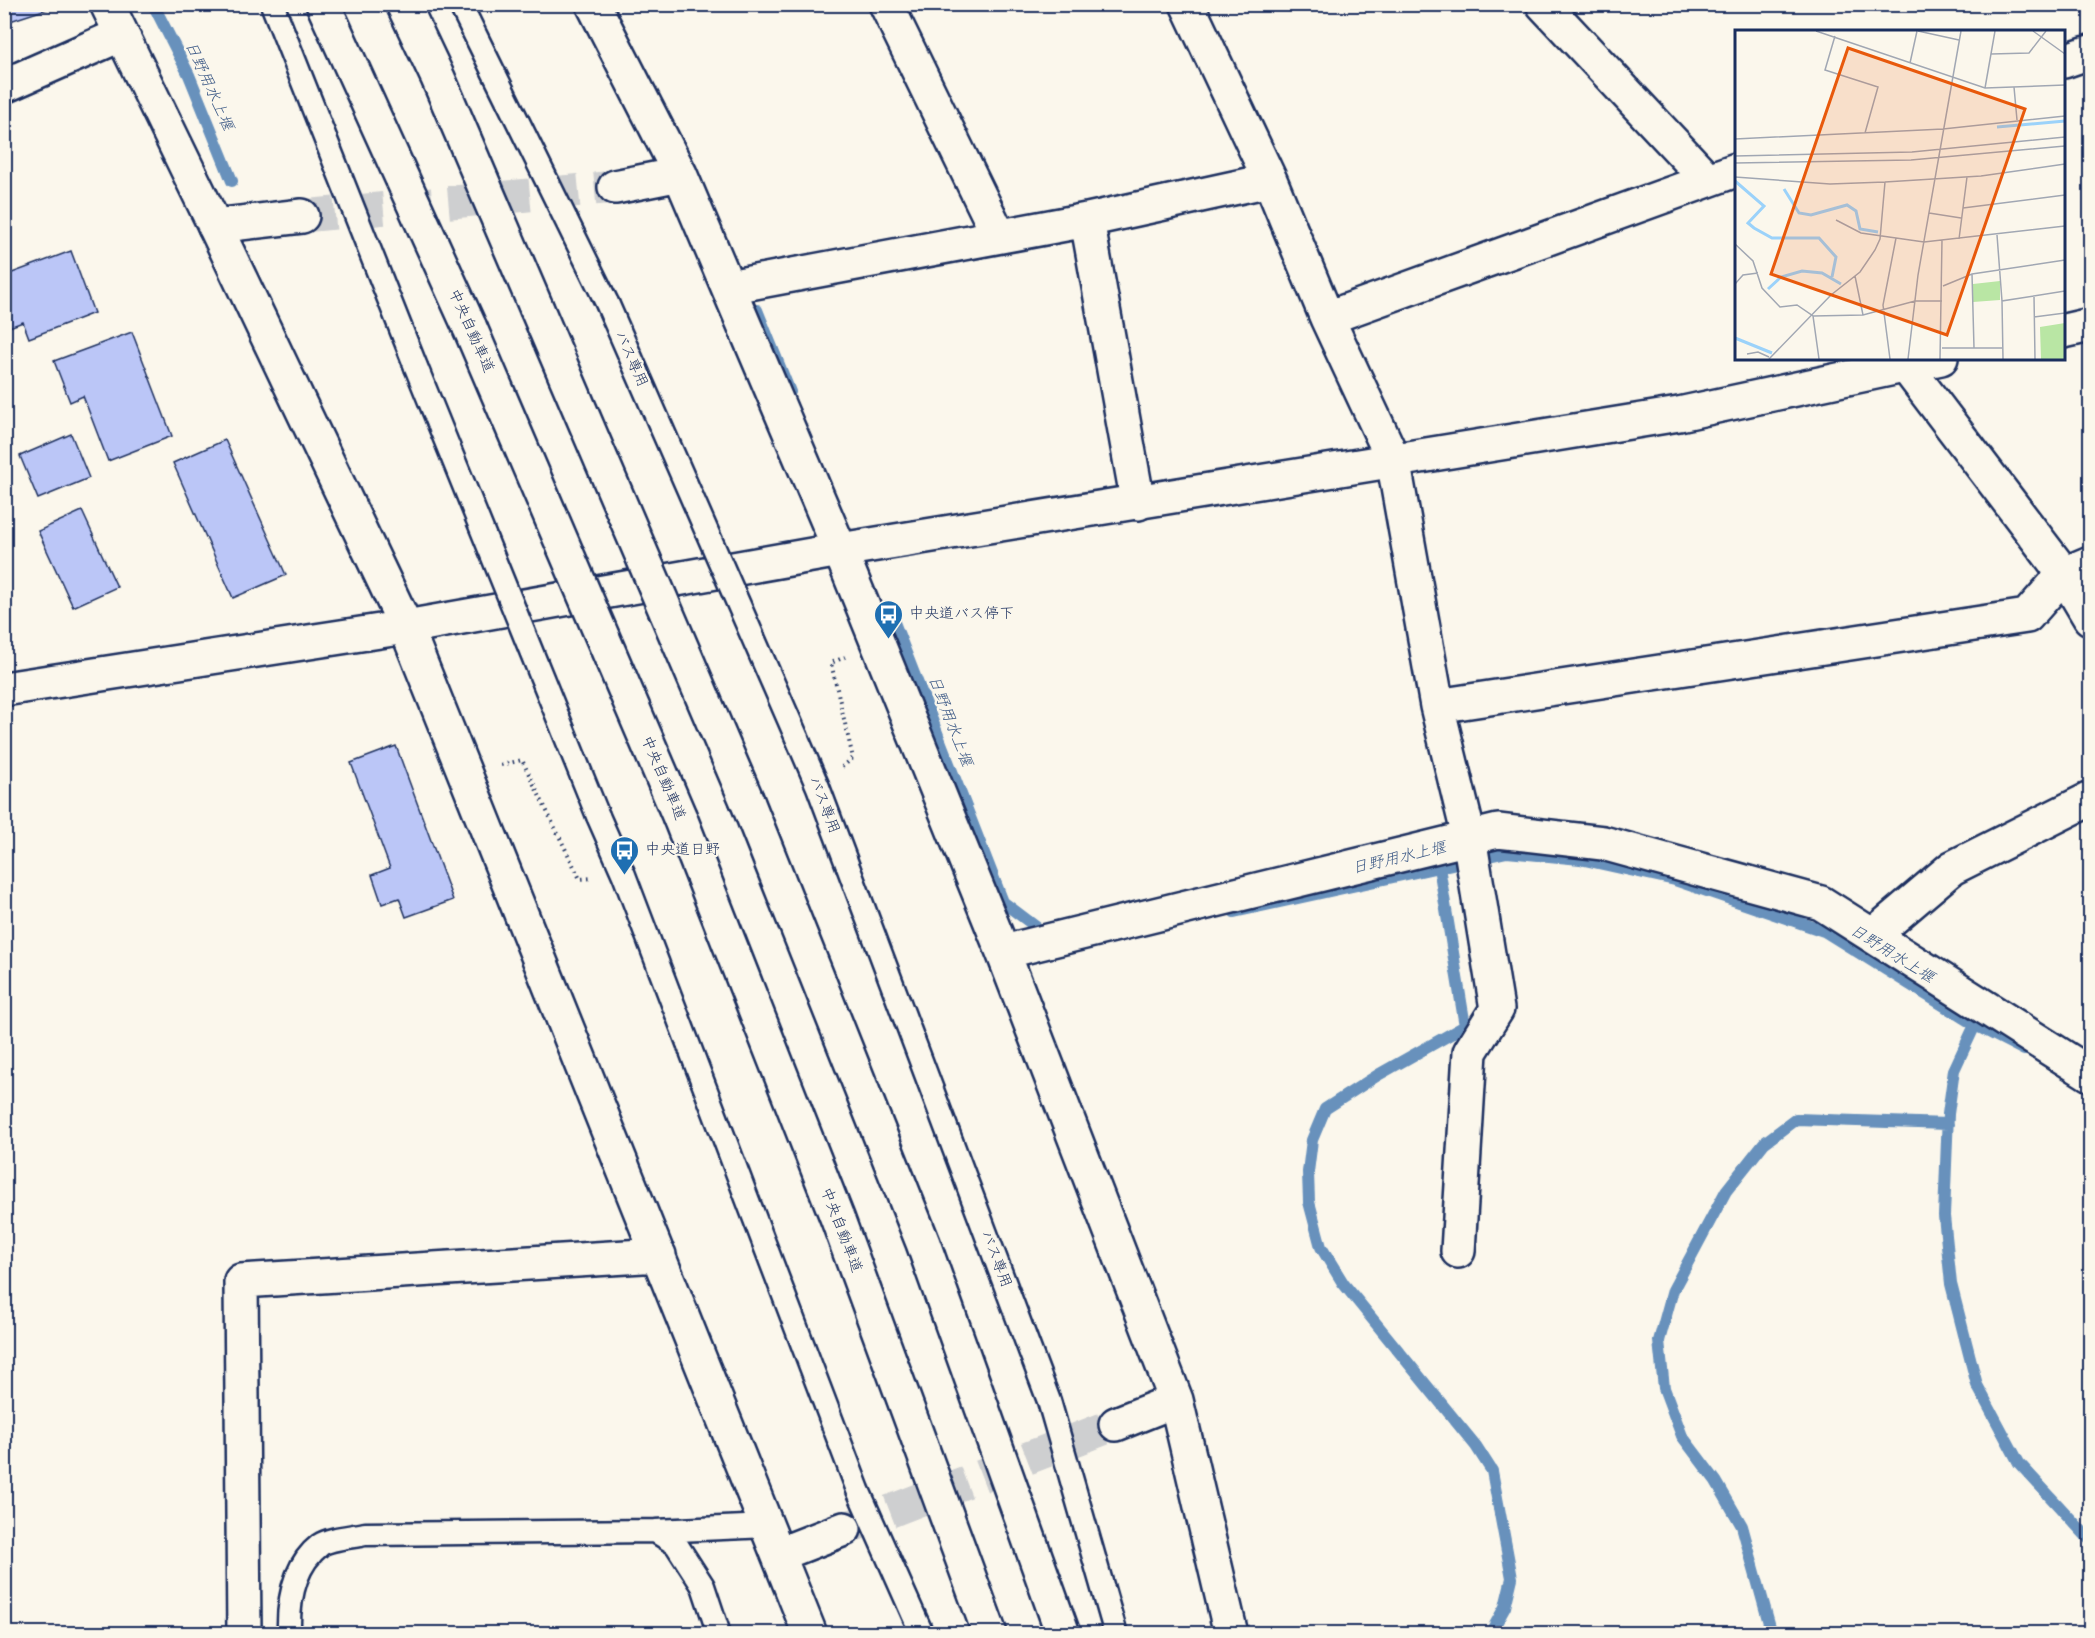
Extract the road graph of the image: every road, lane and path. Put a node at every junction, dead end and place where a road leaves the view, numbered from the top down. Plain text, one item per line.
1 (106, 4) edge
2 (272, 4) edge
3 (323, 4) edge
4 (403, 4) edge
5 (460, 4) edge
6 (593, 4) edge
7 (886, 4) edge
8 (1187, 4) edge
9 (1543, 4) edge
10 (120, 35) junction
11 (2091, 52) edge
12 (2065, 61) edge
13 (4, 86) edge
14 (680, 174) junction
15 (1722, 174) edge
16 (1270, 180) junction
17 (615, 187) tunnel mouth
18 (302, 216) tunnel mouth
19 (1087, 220) junction
20 (215, 226) junction
21 (999, 236) junction
22 (728, 287) junction
23 (1327, 318) junction
24 (2091, 325) edge
25 (2065, 331) edge
26 (1923, 360) edge
27 (1905, 362) edge
28 (1393, 459) junction
29 (1138, 503) junction
30 (840, 550) junction
31 (2077, 568) edge
32 (2091, 618) edge
33 (406, 627) junction
34 (877, 644) junction
35 (4, 689) edge
36 (1437, 706) junction
37 (466, 774) junction
38 (818, 787) junction
39 (2091, 799) edge
40 (1471, 853) junction
41 (624, 875) junction
42 (1873, 935) junction
43 (1003, 952) junction
44 (2091, 1074) edge
45 (1458, 1251) dead end
46 (659, 1255) junction
47 (1176, 1400) junction
48 (1116, 1424) tunnel mouth
49 (844, 1529) tunnel mouth
50 (655, 1531) junction
51 (774, 1540) junction
52 (244, 1634) edge
53 (289, 1634) edge
54 (719, 1634) edge
55 (810, 1634) edge
56 (922, 1634) edge
57 (990, 1634) edge
58 (1063, 1634) edge
59 (1116, 1634) edge
60 (1231, 1634) edge

1 - 10 main road
2 - 41 lane, bridge
3 - 57 main road, 中央自動車道, bridge
4 - 58 main road, bridge
5 - 38 lane, バス専用, bridge
6 - 14 main road
7 - 21 main road
8 - 16 main road
9 - 15 main road
10 - 13 main road
10 - 20 main road
11 - 12 main road
14 - 17 main road
14 - 22 main road
15 - 23 main road
16 - 19 main road
16 - 23 main road
18 - 20 main road
19 - 21 main road
19 - 29 main road
20 - 33 main road
21 - 22 main road
22 - 30 main road
23 - 28 main road
24 - 25 main road
26 - 27 main road
27 - 28 main road
27 - 31 main road
28 - 29 main road
28 - 36 main road
29 - 30 main road
30 - 33 main road
30 - 34 main road
31 - 32 main road
31 - 36 main road
33 - 35 main road
33 - 37 main road
34 - 38 path
34 - 43 main road
36 - 40 main road
37 - 41 path
37 - 46 main road
38 - 59 lane, バス専用
39 - 42 main road
40 - 42 main road
40 - 43 main road
40 - 45 main road
41 - 56 lane
42 - 44 main road
43 - 47 main road
46 - 51 main road
46 - 52 main road
47 - 48 main road
47 - 60 main road
49 - 51 main road
50 - 51 lane
50 - 53 lane
50 - 54 lane
51 - 55 main road

